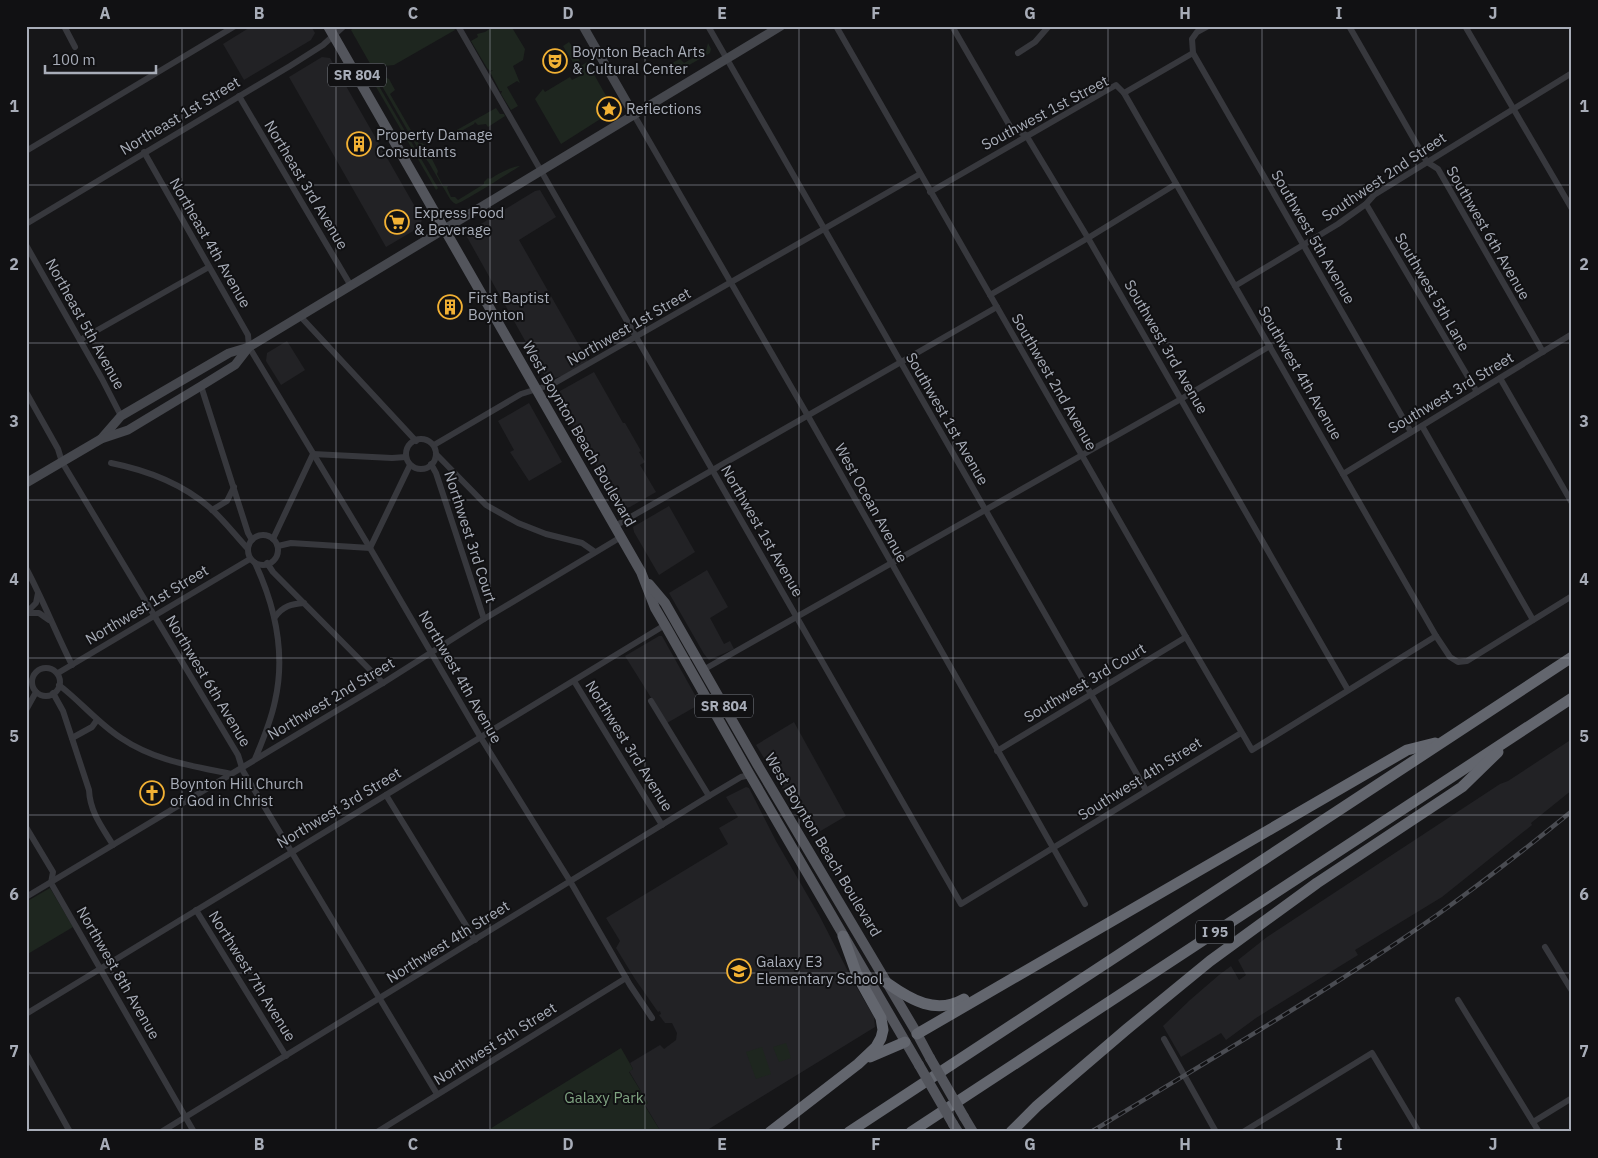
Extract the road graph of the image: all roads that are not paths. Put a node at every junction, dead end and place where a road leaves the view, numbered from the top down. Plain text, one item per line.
1 (64, 26) edge
2 (235, 26) edge
3 (328, 26) edge
4 (344, 26) edge
5 (458, 26) edge
6 (583, 26) edge
7 (708, 26) edge
8 (781, 26) edge
9 (836, 26) edge
10 (952, 26) edge
11 (1049, 26) edge
12 (1208, 26) edge
13 (1349, 26) edge
14 (1465, 26) edge
15 (334, 36) junction
16 (75, 47) dead end
17 (1018, 52) dead end
18 (1193, 53) junction
19 (728, 59) junction
20 (1572, 73) edge
21 (1124, 93) junction
22 (239, 96) junction
23 (1513, 109) junction
24 (634, 115) junction
25 (1026, 136) junction
26 (26, 151) edge
27 (144, 152) junction
28 (1427, 162) junction
29 (541, 171) junction
30 (920, 174) junction
31 (1176, 184) junction
32 (930, 192) junction
33 (1366, 204) junction
34 (1572, 209) edge
35 (26, 224) edge
36 (824, 228) junction
37 (445, 230) junction
38 (1088, 238) junction
39 (1303, 244) junction
40 (26, 245) edge
41 (209, 267) junction
42 (731, 283) junction
43 (351, 286) junction
44 (1235, 286) junction
45 (990, 295) junction
46 (996, 306) junction
47 (300, 316) junction
48 (1572, 334) edge
49 (636, 338) junction
50 (80, 340) junction
51 (1270, 346) junction
52 (249, 347) junction
53 (1543, 352) junction
54 (901, 363) junction
55 (1500, 378) junction
56 (201, 386) junction
57 (536, 390) junction
58 (26, 392) edge
59 (1477, 392) junction
60 (1181, 399) junction
61 (121, 416) junction
62 (808, 416) junction
63 (1422, 426) junction
64 (1411, 432) junction
65 (101, 439) junction
66 (416, 441) junction
67 (434, 445) junction
68 (313, 454) junction
69 (436, 454) junction
70 (1082, 454) junction
71 (406, 457) junction
72 (62, 462) junction
73 (111, 463) dead end
74 (431, 464) junction
75 (410, 465) junction
76 (713, 470) junction
77 (1343, 474) junction
78 (26, 483) edge
79 (234, 487) junction
80 (1572, 503) edge
81 (212, 510) junction
82 (984, 510) junction
83 (615, 526) junction
84 (621, 537) junction
85 (274, 538) junction
86 (252, 540) junction
87 (278, 546) junction
88 (370, 548) junction
89 (248, 549) junction
90 (595, 552) junction
91 (252, 561) junction
92 (267, 563) junction
93 (890, 563) junction
94 (26, 568) edge
95 (643, 576) junction
96 (38, 592) junction
97 (1572, 596) edge
98 (304, 603) junction
99 (26, 613) edge
100 (154, 616) junction
101 (275, 617) junction
102 (797, 618) junction
103 (484, 619) junction
104 (1533, 620) junction
105 (50, 621) junction
106 (665, 625) junction
107 (1436, 636) junction
108 (1186, 637) junction
109 (431, 653) junction
110 (1572, 657) edge
111 (72, 665) junction
112 (703, 670) junction
113 (58, 673) junction
114 (574, 681) junction
115 (383, 683) junction
116 (59, 685) junction
117 (29, 686) edge
118 (1348, 690) junction
119 (36, 692) junction
120 (53, 693) junction
121 (1091, 694) junction
122 (1572, 698) edge
123 (651, 701) dead end
124 (26, 710) edge
125 (97, 720) junction
126 (1519, 732) junction
127 (1241, 733) junction
128 (72, 738) junction
129 (481, 738) junction
130 (1444, 740) junction
131 (997, 751) junction
132 (255, 759) junction
133 (241, 768) junction
134 (231, 774) junction
135 (750, 775) junction
136 (1146, 790) junction
137 (386, 795) junction
138 (709, 796) junction
139 (662, 824) junction
140 (26, 827) edge
141 (802, 838) junction
142 (113, 845) junction
143 (1053, 847) junction
144 (291, 852) junction
145 (570, 882) junction
146 (51, 883) junction
147 (26, 897) edge
148 (1084, 904) dead end
149 (196, 910) junction
150 (843, 936) junction
151 (475, 940) junction
152 (1545, 947) dead end
153 (101, 968) junction
154 (626, 978) junction
155 (1005, 982) junction
156 (888, 983) junction
157 (1572, 991) edge
158 (381, 998) junction
159 (1458, 1000) dead end
160 (26, 1014) edge
161 (652, 1018) dead end
162 (917, 1034) junction
163 (1164, 1039) dead end
164 (905, 1042) junction
165 (26, 1053) edge
166 (286, 1056) junction
167 (858, 1064) junction
168 (438, 1094) junction
169 (1572, 1098) edge
170 (1037, 1106) junction
171 (185, 1117) junction
172 (1533, 1122) junction
173 (956, 1128) edge
174 (70, 1132) edge
175 (161, 1132) edge
176 (194, 1132) edge
177 (376, 1132) edge
178 (770, 1132) edge
179 (849, 1132) edge
180 (911, 1132) edge
181 (973, 1132) edge
182 (1000, 1132) edge
183 (1011, 1132) edge
184 (1216, 1132) edge
185 (1243, 1132) edge
186 (1420, 1132) edge
187 (1539, 1132) edge

1 - 16 street
2 - 26 street
3 - 15 main road, SR 804
4 - 15 street, Northeast 1st Street
5 - 29 street, Northwest 1st Avenue
6 - 24 street
7 - 19 street, Southwest 1st Avenue
8 - 19 street
9 - 30 street, Southwest 2nd Avenue
10 - 25 street, Southwest 3rd Avenue
11 - 17 street
12 - 18 street
13 - 28 street, Southwest 6th Avenue
14 - 23 street
15 - 22 street, Northeast 1st Street
15 - 37 main road, SR 804
18 - 21 street, Southwest 1st Street
18 - 39 street, Southwest 5th Avenue
19 - 24 street
19 - 36 street, Southwest 1st Avenue
20 - 23 street, Southwest 2nd Street
21 - 25 street, Southwest 1st Street
21 - 31 street, Southwest 4th Avenue
22 - 27 street, Northeast 1st Street
22 - 43 street, Northeast 3rd Avenue
23 - 28 street, Southwest 2nd Street
23 - 34 street
24 - 29 street
24 - 42 street, West Ocean Avenue
25 - 32 street, Southwest 1st Street
25 - 38 street, Southwest 3rd Avenue
27 - 35 street, Northeast 1st Street
27 - 41 street, Northeast 4th Avenue
28 - 33 street, Southwest 2nd Street
28 - 53 street, Southwest 6th Avenue
29 - 37 street
29 - 49 street, Northwest 1st Avenue
30 - 32 street, Southwest 2nd Avenue
30 - 36 street
31 - 38 street
31 - 44 street, Southwest 4th Avenue
32 - 45 street, Southwest 2nd Avenue
33 - 39 street, Southwest 2nd Street
33 - 59 street, Southwest 5th Lane
36 - 42 street
36 - 54 street, Southwest 1st Avenue
37 - 43 street
37 - 57 main road, West Boynton Beach Boulevard / SR 804
38 - 45 street
38 - 60 street, Southwest 3rd Avenue
39 - 44 street, Southwest 2nd Street
39 - 64 street, Southwest 5th Avenue
40 - 50 street, Northeast 5th Avenue
41 - 50 street
41 - 52 street, Northeast 4th Avenue
42 - 49 street, Northwest 1st Street
42 - 62 street, West Ocean Avenue
43 - 47 street
44 - 51 street, Southwest 4th Avenue
45 - 46 street, Southwest 2nd Avenue
46 - 54 street
46 - 70 street, Southwest 2nd Avenue
47 - 52 street
47 - 66 street
48 - 53 street, Southwest 3rd Street
49 - 57 street, Northwest 1st Street
49 - 76 street, Northwest 1st Avenue
50 - 61 street, Northeast 5th Avenue
51 - 60 street
51 - 77 street, Southwest 4th Avenue
52 - 56 street
52 - 61 street
52 - 68 street, Northwest 4th Avenue
53 - 55 street, Southwest 3rd Street
54 - 62 street
54 - 82 street, Southwest 1st Avenue
55 - 59 street, Southwest 3rd Street
55 - 80 street
56 - 65 street
56 - 79 street
57 - 67 street, Northwest 1st Street
57 - 83 main road, West Boynton Beach Boulevard / SR 804
58 - 72 street, Northwest 6th Avenue
59 - 63 street, Southwest 3rd Street
60 - 70 street
60 - 118 street, Southwest 3rd Avenue
61 - 65 street
62 - 76 street
62 - 93 street, West Ocean Avenue
63 - 64 street, Southwest 3rd Street
63 - 104 street
64 - 77 street, Southwest 3rd Street
65 - 72 street
66 - 67 street
66 - 71 street
67 - 69 street
68 - 71 street
68 - 85 street
68 - 88 street, Northwest 4th Avenue
69 - 74 street
69 - 90 street
70 - 82 street
70 - 108 street, Southwest 2nd Avenue
71 - 75 street
72 - 78 street
72 - 100 street, Northwest 6th Avenue
73 - 81 street
74 - 75 street
74 - 103 street, Northwest 3rd Court
75 - 88 street
76 - 83 street
76 - 102 street, Northwest 1st Avenue
77 - 107 street, Southwest 4th Avenue
79 - 81 street
79 - 86 street
81 - 89 street
82 - 93 street
82 - 121 street, Southwest 1st Avenue
83 - 84 main road, West Boynton Beach Boulevard / SR 804
84 - 90 street, Northwest 2nd Street
84 - 95 main road, West Boynton Beach Boulevard / SR 804
85 - 86 street
85 - 87 street
86 - 89 street
87 - 88 street
87 - 92 street
88 - 109 street, Northwest 4th Avenue
89 - 91 street
90 - 103 street, Northwest 2nd Street
91 - 92 street
91 - 100 street, Northwest 1st Street
91 - 101 street
92 - 98 street
93 - 102 street
93 - 131 street, West Ocean Avenue
94 - 96 street
95 - 106 main road, West Boynton Beach Boulevard / SR 804
95 - 112 main road, West Boynton Beach Boulevard / SR 804
96 - 99 street
96 - 105 street
97 - 104 street
98 - 101 street
98 - 115 street
99 - 105 street
100 - 111 street, Northwest 1st Street
100 - 133 street, Northwest 6th Avenue
101 - 132 street
102 - 112 street
102 - 143 street, Northwest 1st Avenue
103 - 109 street, Northwest 2nd Street
104 - 107 street, Southwest 4th Avenue
105 - 111 street
106 - 114 street, Northwest 3rd Street
106 - 135 main road, West Boynton Beach Boulevard / SR 804
107 - 118 street
108 - 121 street, Southwest 3rd Court
108 - 127 street, Southwest 2nd Avenue
109 - 115 street, Northwest 2nd Street
109 - 129 street, Northwest 4th Avenue
110 - 130 highway, I 95
111 - 113 street, Northwest 1st Street
112 - 141 main road, West Boynton Beach Boulevard / SR 804
113 - 116 street
113 - 117 street
114 - 129 street, Northwest 3rd Street
114 - 139 street, Northwest 3rd Avenue
115 - 132 street, Northwest 2nd Street
116 - 120 street
116 - 125 street
117 - 119 street
118 - 127 street, Southwest 2nd Avenue
119 - 120 street
119 - 124 street
120 - 128 street
121 - 131 street, Southwest 3rd Court
121 - 136 street, Southwest 1st Avenue
122 - 126 highway, I 95
123 - 138 street
125 - 128 street
125 - 134 street
126 - 170 highway
126 - 180 highway, I 95
127 - 136 street, Southwest 4th Street
128 - 142 street
129 - 137 street, Northwest 3rd Street
129 - 145 street, Northwest 4th Avenue
130 - 155 highway
130 - 179 highway, I 95
131 - 143 street, West Ocean Avenue
132 - 133 street, Northwest 2nd Street
133 - 134 street, Northwest 2nd Street
133 - 144 street, Northwest 6th Avenue
134 - 142 street, Northwest 2nd Street
135 - 138 street, Northwest 4th Street
135 - 141 main road
135 - 150 main road, West Boynton Beach Boulevard / SR 804
136 - 143 street, Southwest 4th Street
137 - 144 street, Northwest 3rd Street
137 - 151 street
138 - 139 street, Northwest 4th Street
139 - 145 street, Northwest 4th Street
140 - 146 street, Northwest 8th Avenue
141 - 156 main road, West Boynton Beach Boulevard / SR 804
142 - 146 street, Northwest 2nd Street
143 - 148 street, West Ocean Avenue
144 - 149 street, Northwest 3rd Street
144 - 158 street, Northwest 6th Avenue
145 - 151 street, Northwest 4th Street
145 - 154 street, Northwest 4th Avenue
146 - 147 street, Northwest 2nd Street
146 - 153 street, Northwest 8th Avenue
149 - 153 street, Northwest 3rd Street
149 - 166 street, Northwest 7th Avenue
150 - 164 main road, West Boynton Beach Boulevard / SR 804
150 - 167 highway
151 - 158 street, Northwest 4th Street
152 - 157 street
153 - 160 street, Northwest 3rd Street
153 - 171 street, Northwest 8th Avenue
154 - 161 street, Northwest 4th Avenue
154 - 168 street, Northwest 5th Street
155 - 156 highway
155 - 162 highway
156 - 162 main road, West Boynton Beach Boulevard / SR 804
158 - 166 street, Northwest 4th Street
158 - 168 street, Northwest 6th Avenue
159 - 172 street
162 - 164 main road
162 - 181 main road, West Boynton Beach Boulevard / SR 804, bridge
163 - 184 street
164 - 167 highway
164 - 173 main road, West Boynton Beach Boulevard / SR 804, bridge
165 - 174 street
166 - 171 street, Northwest 4th Street
167 - 178 highway
168 - 177 street, Northwest 5th Street
169 - 172 street
170 - 182 highway
170 - 183 highway
171 - 175 street, Northwest 4th Street
171 - 176 street, Northwest 8th Avenue
172 - 187 street
185 - 186 street

